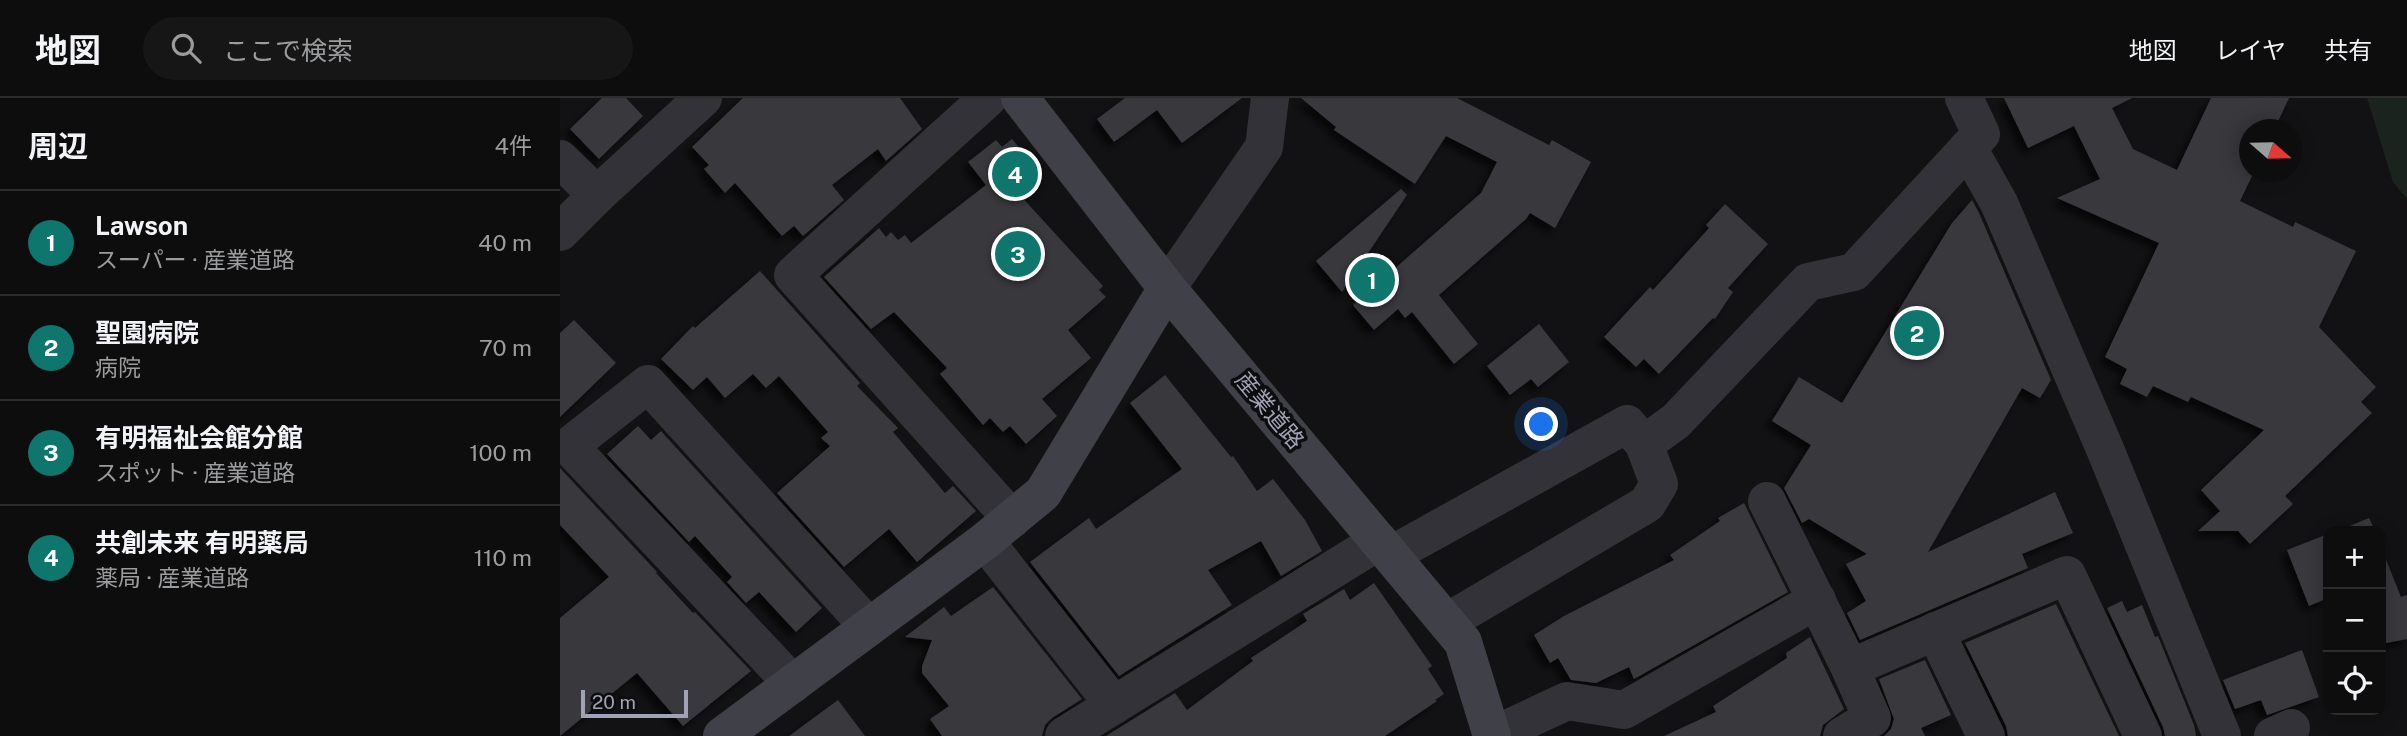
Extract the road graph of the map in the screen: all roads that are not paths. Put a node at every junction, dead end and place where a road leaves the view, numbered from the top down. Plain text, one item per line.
1 (703, 98) edge
2 (988, 98) edge
3 (1020, 98) edge
4 (1270, 98) edge
5 (1964, 98) edge
6 (1968, 148) junction
7 (560, 159) edge
8 (597, 195) junction
9 (560, 232) edge
10 (1167, 288) junction
11 (1644, 444) junction
12 (1767, 501) dead end
13 (998, 530) junction
14 (1385, 548) junction
15 (1817, 600) junction
16 (1447, 622) junction
17 (869, 627) junction
18 (1935, 631) junction
19 (1850, 668) junction
20 (793, 684) junction
21 (1114, 705) junction
22 (722, 736) edge
23 (1064, 736) edge
24 (1492, 736) edge
25 (1842, 736) edge
26 (1986, 736) edge
27 (2143, 736) edge
28 (2222, 736) edge

1 - 8 street
2 - 13 street
3 - 10 street, 産業道路
4 - 10 street
5 - 6 street
6 - 11 street
6 - 28 street
7 - 8 street
8 - 9 street
10 - 13 street
10 - 14 street, 産業道路
11 - 14 street
11 - 16 street
12 - 15 street
13 - 17 street
13 - 21 street
14 - 16 street, 産業道路
14 - 21 street
15 - 19 street
15 - 24 street
16 - 24 street, 産業道路
17 - 20 street
17 - 20 street
18 - 19 street
18 - 26 street
18 - 27 street
19 - 25 street
20 - 22 street
21 - 23 street

